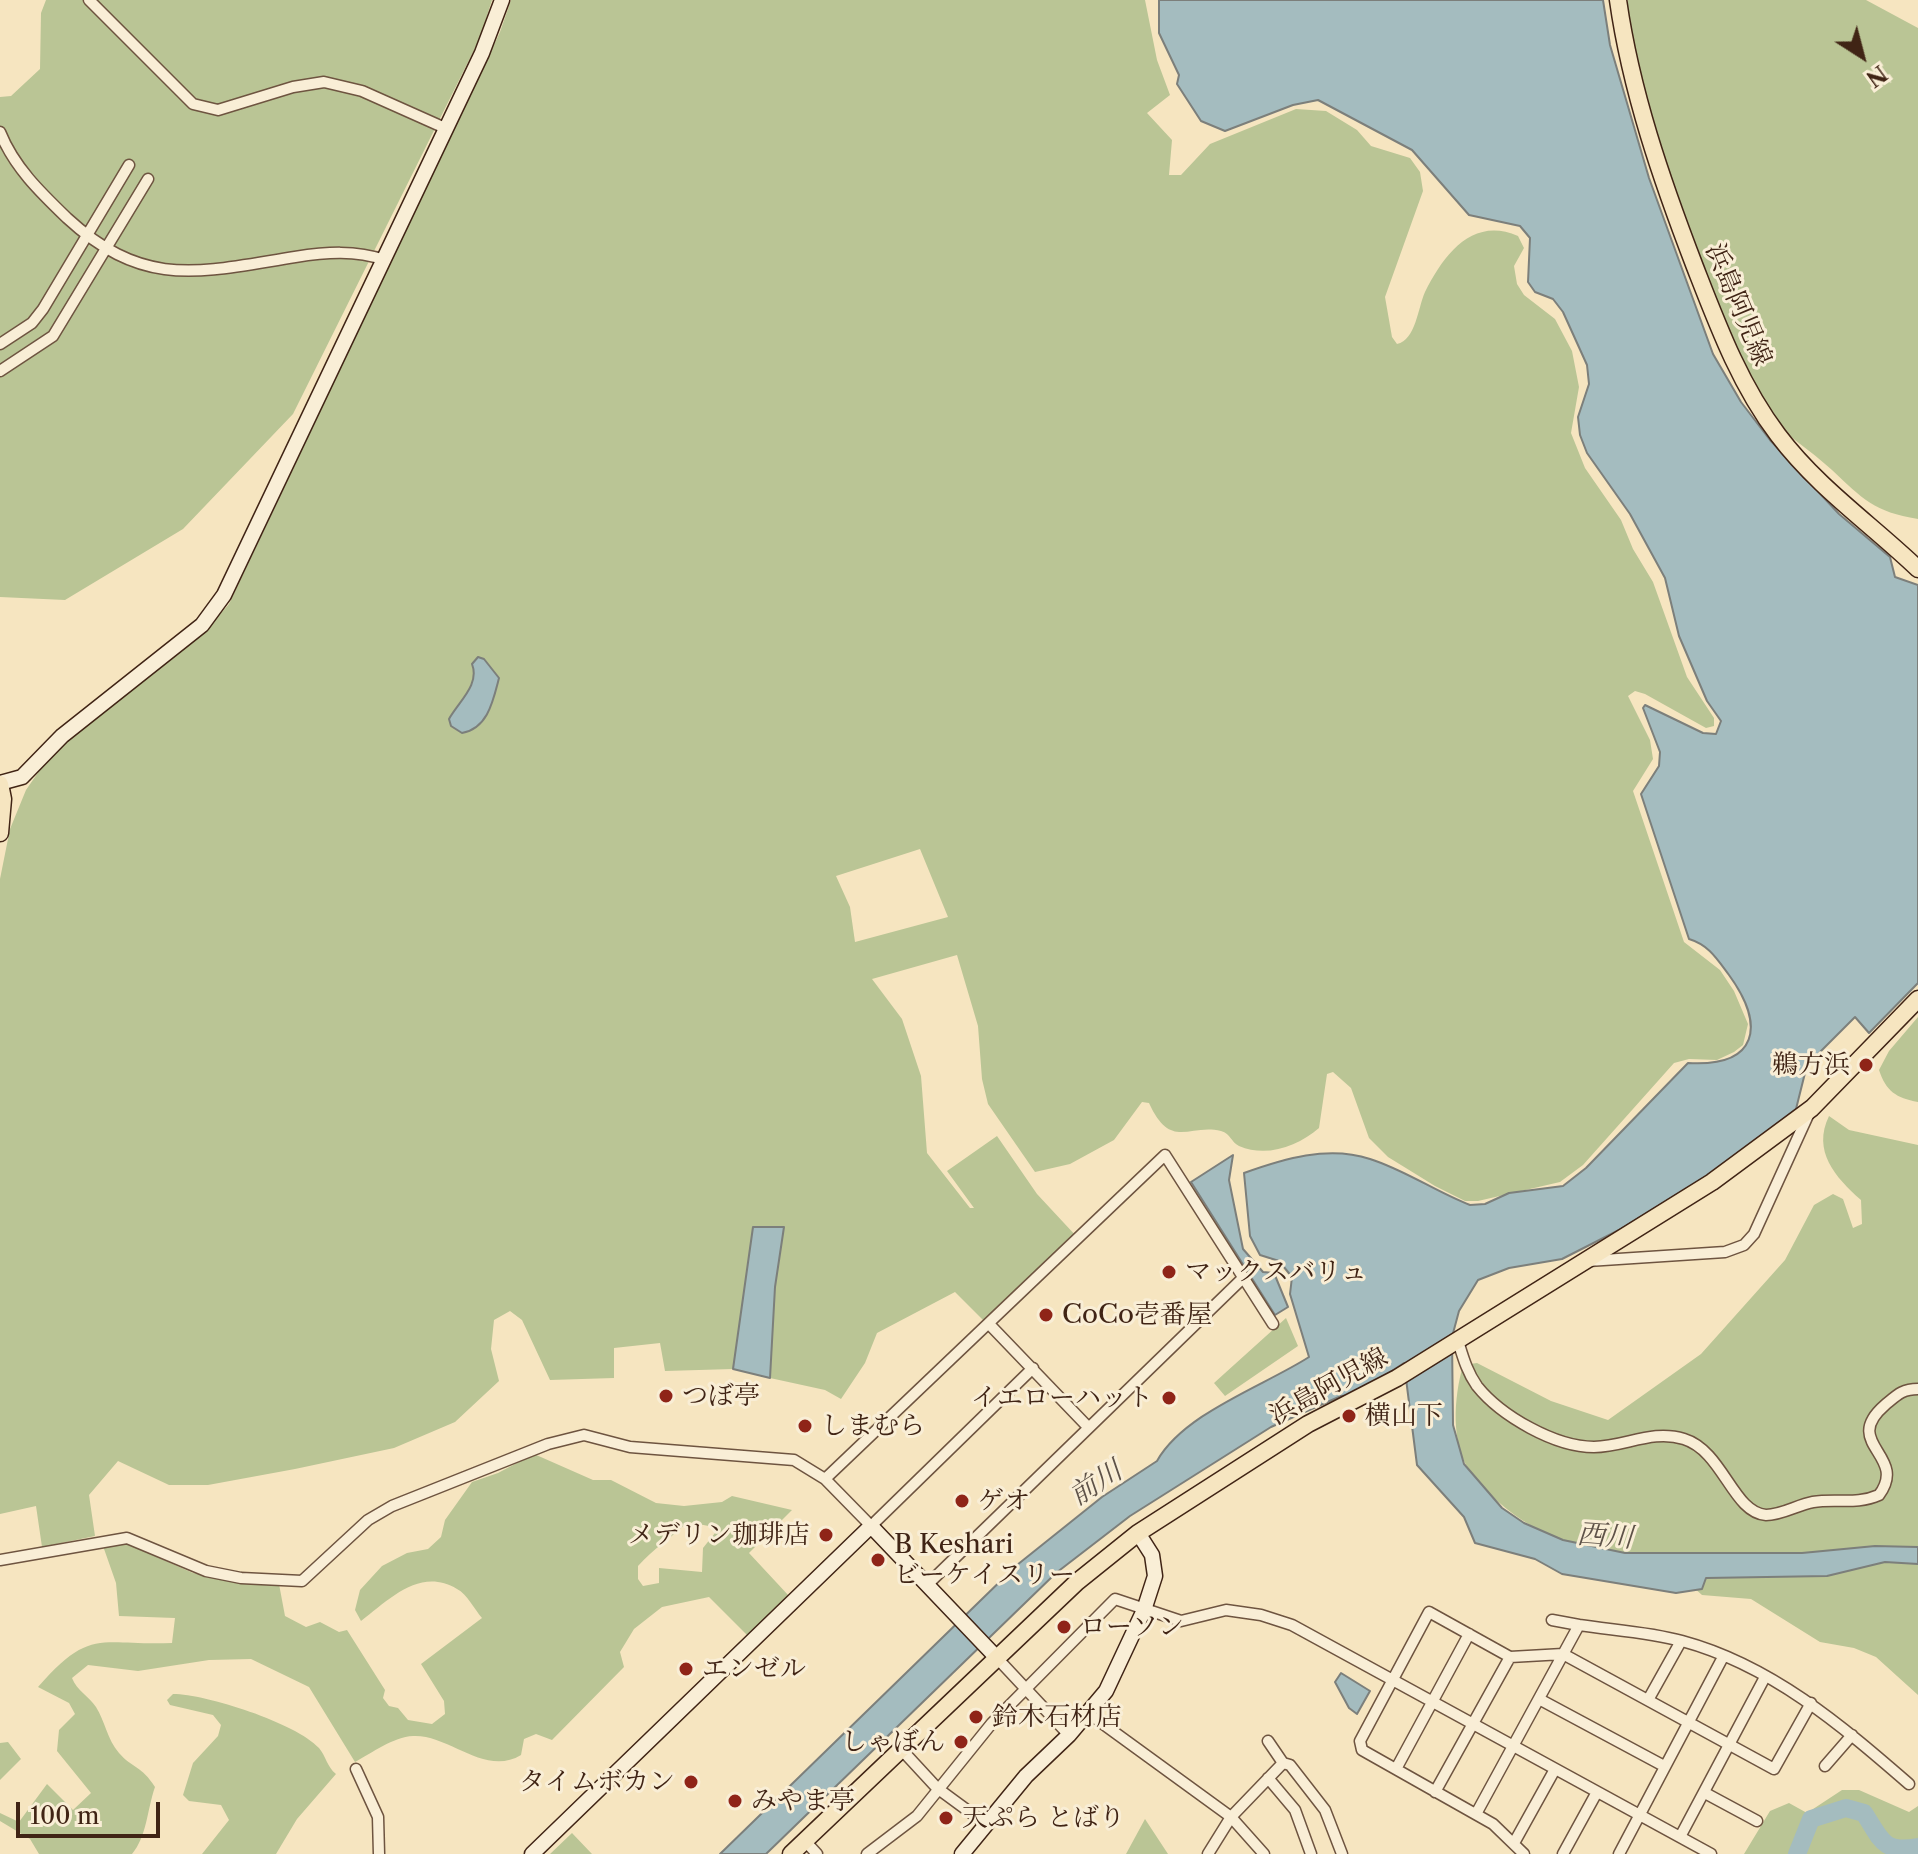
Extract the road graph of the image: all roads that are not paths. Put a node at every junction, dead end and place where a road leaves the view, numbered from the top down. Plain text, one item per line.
1 (89, 0) edge
2 (502, 0) edge
3 (1618, 0) edge
4 (445, 128) junction
5 (0, 132) edge
6 (129, 165) dead end
7 (148, 179) dead end
8 (87, 236) junction
9 (107, 250) junction
10 (385, 260) junction
11 (0, 344) edge
12 (0, 371) edge
13 (1918, 569) edge
14 (0, 784) edge
15 (0, 833) edge
16 (1918, 999) edge
17 (1812, 1108) junction
18 (1582, 1262) junction
19 (1244, 1277) junction
20 (1273, 1324) dead end
21 (990, 1325) junction
22 (1456, 1342) junction
23 (1033, 1368) junction
24 (1918, 1389) edge
25 (1088, 1427) junction
26 (825, 1479) junction
27 (871, 1526) junction
28 (1138, 1533) junction
29 (0, 1560) edge
30 (927, 1585) junction
31 (1144, 1610) junction
32 (1552, 1620) dead end
33 (1579, 1625) junction
34 (1469, 1634) junction
35 (1681, 1641) junction
36 (993, 1653) junction
37 (1563, 1654) junction
38 (1510, 1657) junction
39 (1723, 1657) junction
40 (1765, 1677) junction
41 (1391, 1680) junction
42 (1026, 1688) junction
43 (1539, 1699) junction
44 (1648, 1700) junction
45 (1432, 1703) junction
46 (1811, 1703) junction
47 (1088, 1713) junction
48 (1688, 1722) junction
49 (1471, 1725) junction
50 (1069, 1735) junction
51 (1852, 1735) junction
52 (1268, 1741) dead end
53 (1731, 1745) junction
54 (1514, 1748) junction
55 (901, 1749) junction
56 (1283, 1763) junction
57 (1664, 1766) junction
58 (1825, 1766) dead end
59 (356, 1769) dead end
60 (1396, 1769) junction
61 (1554, 1771) junction
62 (1268, 1778) junction
63 (1909, 1784) dead end
64 (937, 1788) junction
65 (1435, 1792) junction
66 (1597, 1792) junction
67 (1705, 1793) junction
68 (1476, 1814) junction
69 (1639, 1815) junction
70 (1231, 1817) junction
71 (1757, 1821) dead end
72 (986, 1824) junction
73 (1680, 1837) junction
74 (805, 1841) junction
75 (1514, 1843) junction
76 (379, 1854) edge
77 (532, 1854) edge
78 (791, 1854) edge
79 (817, 1854) edge
80 (867, 1854) edge
81 (962, 1854) edge
82 (1208, 1854) edge
83 (1264, 1854) edge
84 (1311, 1854) edge
85 (1342, 1854) edge
86 (1524, 1854) edge
87 (1563, 1854) edge
88 (1619, 1854) edge
89 (1711, 1854) edge

1 - 4 street
2 - 4 street
3 - 13 main road, 浜島阿児線
4 - 10 street
5 - 8 street
6 - 8 street
7 - 9 street
8 - 9 street
8 - 11 street
9 - 10 street
9 - 12 street
10 - 14 street
14 - 15 main road
16 - 17 main road, 浜島阿児線
17 - 18 main road, 浜島阿児線
17 - 18 street
18 - 22 main road, 浜島阿児線
19 - 20 street
19 - 21 street
19 - 25 street
21 - 23 street
21 - 26 street
22 - 24 street
22 - 28 main road, 浜島阿児線
23 - 25 street
23 - 27 street
25 - 30 street
26 - 27 street
26 - 29 street
27 - 30 street
27 - 77 street
28 - 31 street
28 - 36 main road, 浜島阿児線
30 - 36 street
31 - 41 street
31 - 42 street
31 - 47 street
32 - 33 street
33 - 35 street
33 - 37 street
34 - 38 street
34 - 41 street
34 - 45 street
35 - 39 street
35 - 44 street
36 - 42 street
36 - 55 main road, 浜島阿児線
37 - 38 street
37 - 43 street
37 - 44 street
38 - 49 street
39 - 40 street
39 - 48 street
40 - 46 street
40 - 53 street
41 - 45 street
41 - 60 street
42 - 50 street
42 - 64 street
43 - 54 street
43 - 57 street
44 - 48 street
45 - 49 street
45 - 60 street
46 - 51 street
46 - 53 street
47 - 50 street
47 - 70 street
48 - 53 street
48 - 57 street
49 - 54 street
49 - 65 street
50 - 72 street
51 - 58 street
51 - 63 street
52 - 56 street
53 - 67 street
54 - 61 street
54 - 68 street
55 - 64 street
55 - 74 main road, 浜島阿児線
56 - 62 street
56 - 85 street
57 - 69 street
59 - 76 street
60 - 65 street
61 - 66 street
61 - 75 street
62 - 70 street
62 - 84 street
64 - 72 street
64 - 80 street
65 - 68 street
66 - 69 street
66 - 87 street
67 - 71 street
67 - 73 street
68 - 75 street
69 - 73 street
69 - 88 street
70 - 82 street
70 - 83 street
72 - 81 street
73 - 89 street
74 - 78 main road, 浜島阿児線
74 - 79 street
75 - 86 street

